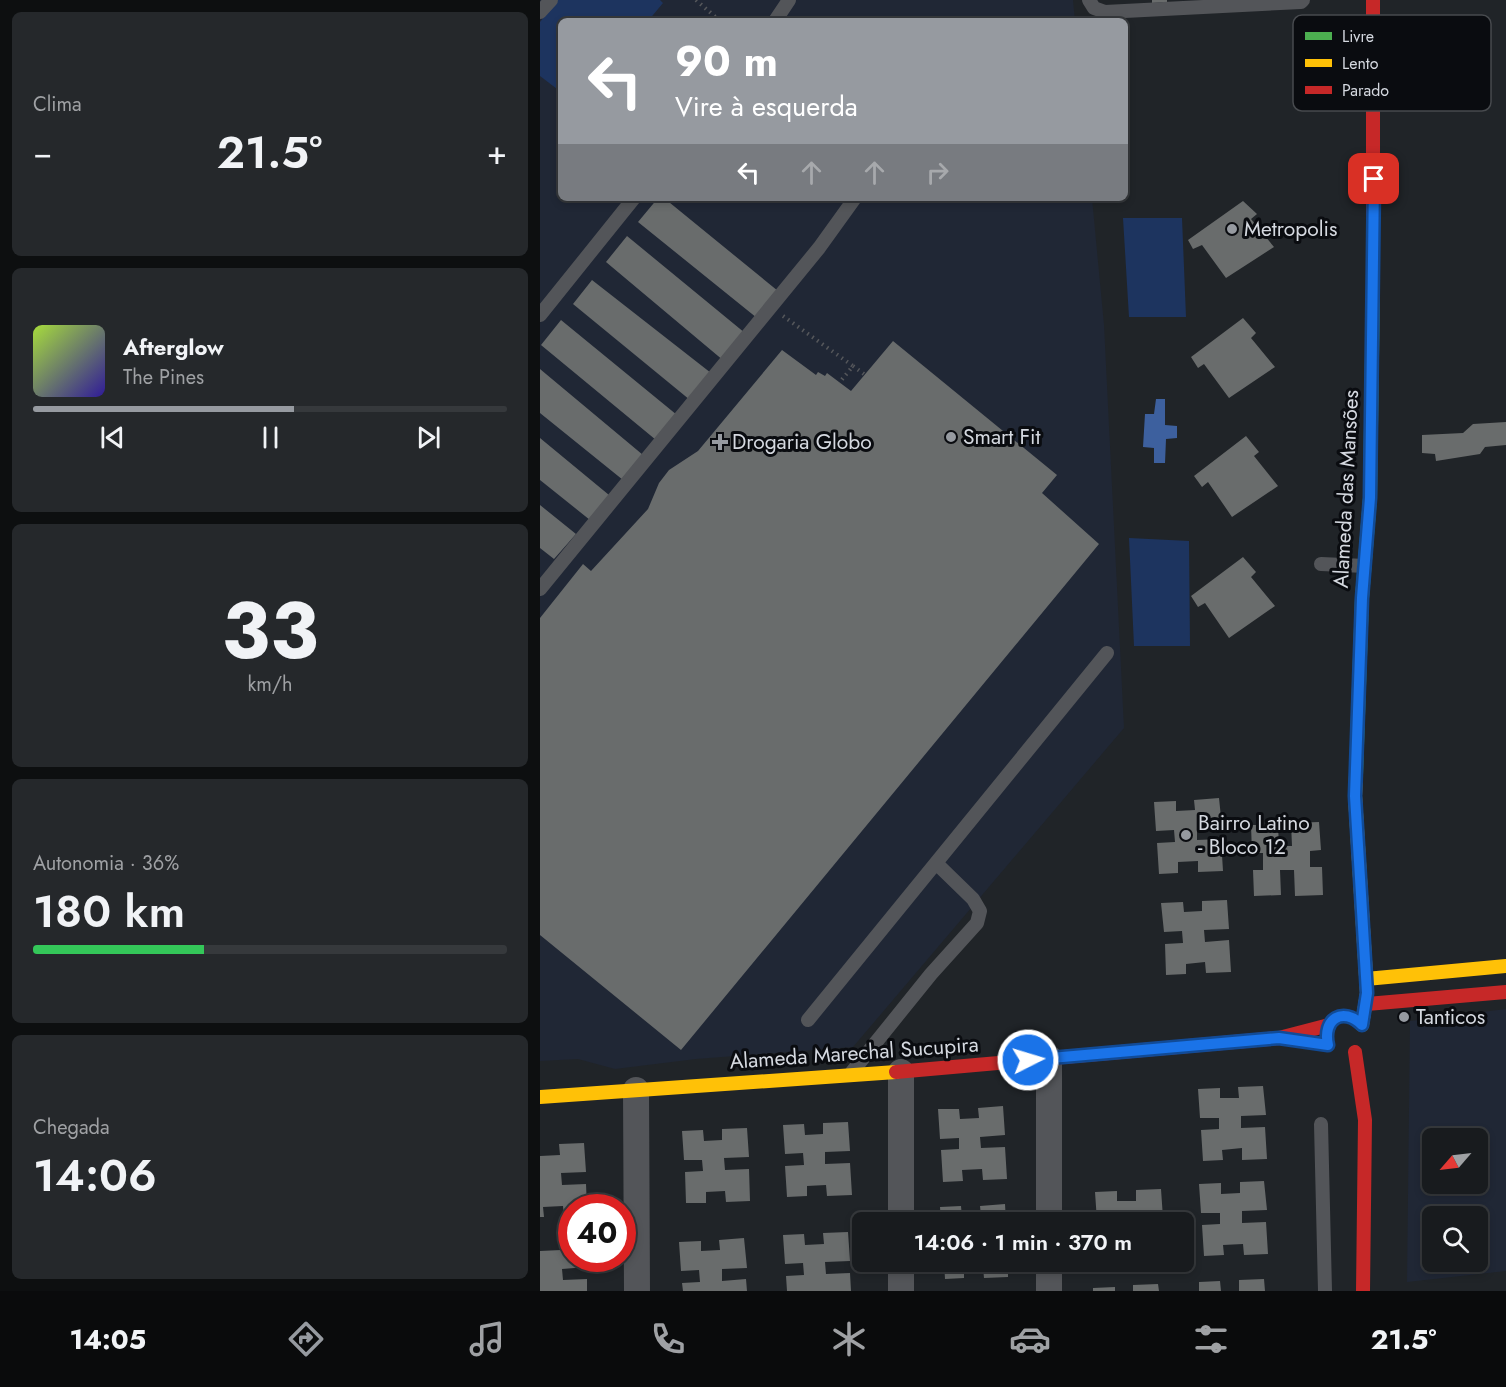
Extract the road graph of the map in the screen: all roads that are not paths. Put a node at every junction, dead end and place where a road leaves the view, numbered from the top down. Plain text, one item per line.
1 (551, 0) edge
2 (789, 0) edge
3 (1089, 0) edge
4 (1303, 0) edge
5 (1373, 0) edge
6 (540, 12) edge
7 (1373, 15) edge
8 (777, 18) edge
9 (1373, 111) edge
10 (632, 201) edge
11 (853, 201) edge
12 (540, 315) edge
13 (1321, 564) dead end
14 (1365, 566) junction
15 (540, 589) edge
16 (1107, 653) dead end
17 (936, 863) junction
18 (1506, 966) edge
19 (1366, 979) junction
20 (1506, 992) edge
21 (1367, 1004) junction
22 (1340, 1016) junction
23 (808, 1020) dead end
24 (1279, 1038) junction
25 (1355, 1045) junction
26 (1049, 1058) junction
27 (902, 1072) junction
28 (849, 1076) junction
29 (636, 1090) junction
30 (540, 1097) edge
31 (1321, 1124) dead end
32 (901, 1212) edge
33 (1049, 1212) edge
34 (901, 1272) edge
35 (1049, 1272) edge
36 (637, 1291) edge
37 (902, 1291) edge
38 (1049, 1291) edge
39 (1325, 1291) edge
40 (1363, 1291) edge

1 - 6 lane
2 - 8 lane
3 - 4 lane
5 - 7 street, Alameda das Mansões
9 - 14 street, Alameda das Mansões
10 - 12 lane
11 - 15 lane
13 - 14 lane
14 - 19 street, Alameda das Mansões
16 - 17 lane
17 - 23 lane
17 - 28 lane
18 - 19 street
19 - 21 street, Alameda das Mansões
19 - 22 street
20 - 21 street
21 - 25 street, Alameda das Mansões
22 - 24 street, Alameda Marechal Sucupira
22 - 24 street, Alameda Marechal Sucupira
22 - 25 street
24 - 26 street, Alameda Marechal Sucupira
25 - 40 street, Alameda das Mansões
26 - 27 street, Alameda Marechal Sucupira
26 - 33 street
27 - 28 street, Alameda Marechal Sucupira
27 - 32 street
28 - 29 street, Alameda Marechal Sucupira
29 - 30 street, Alameda Marechal Sucupira
29 - 36 street
31 - 39 lane
34 - 37 street
35 - 38 street

